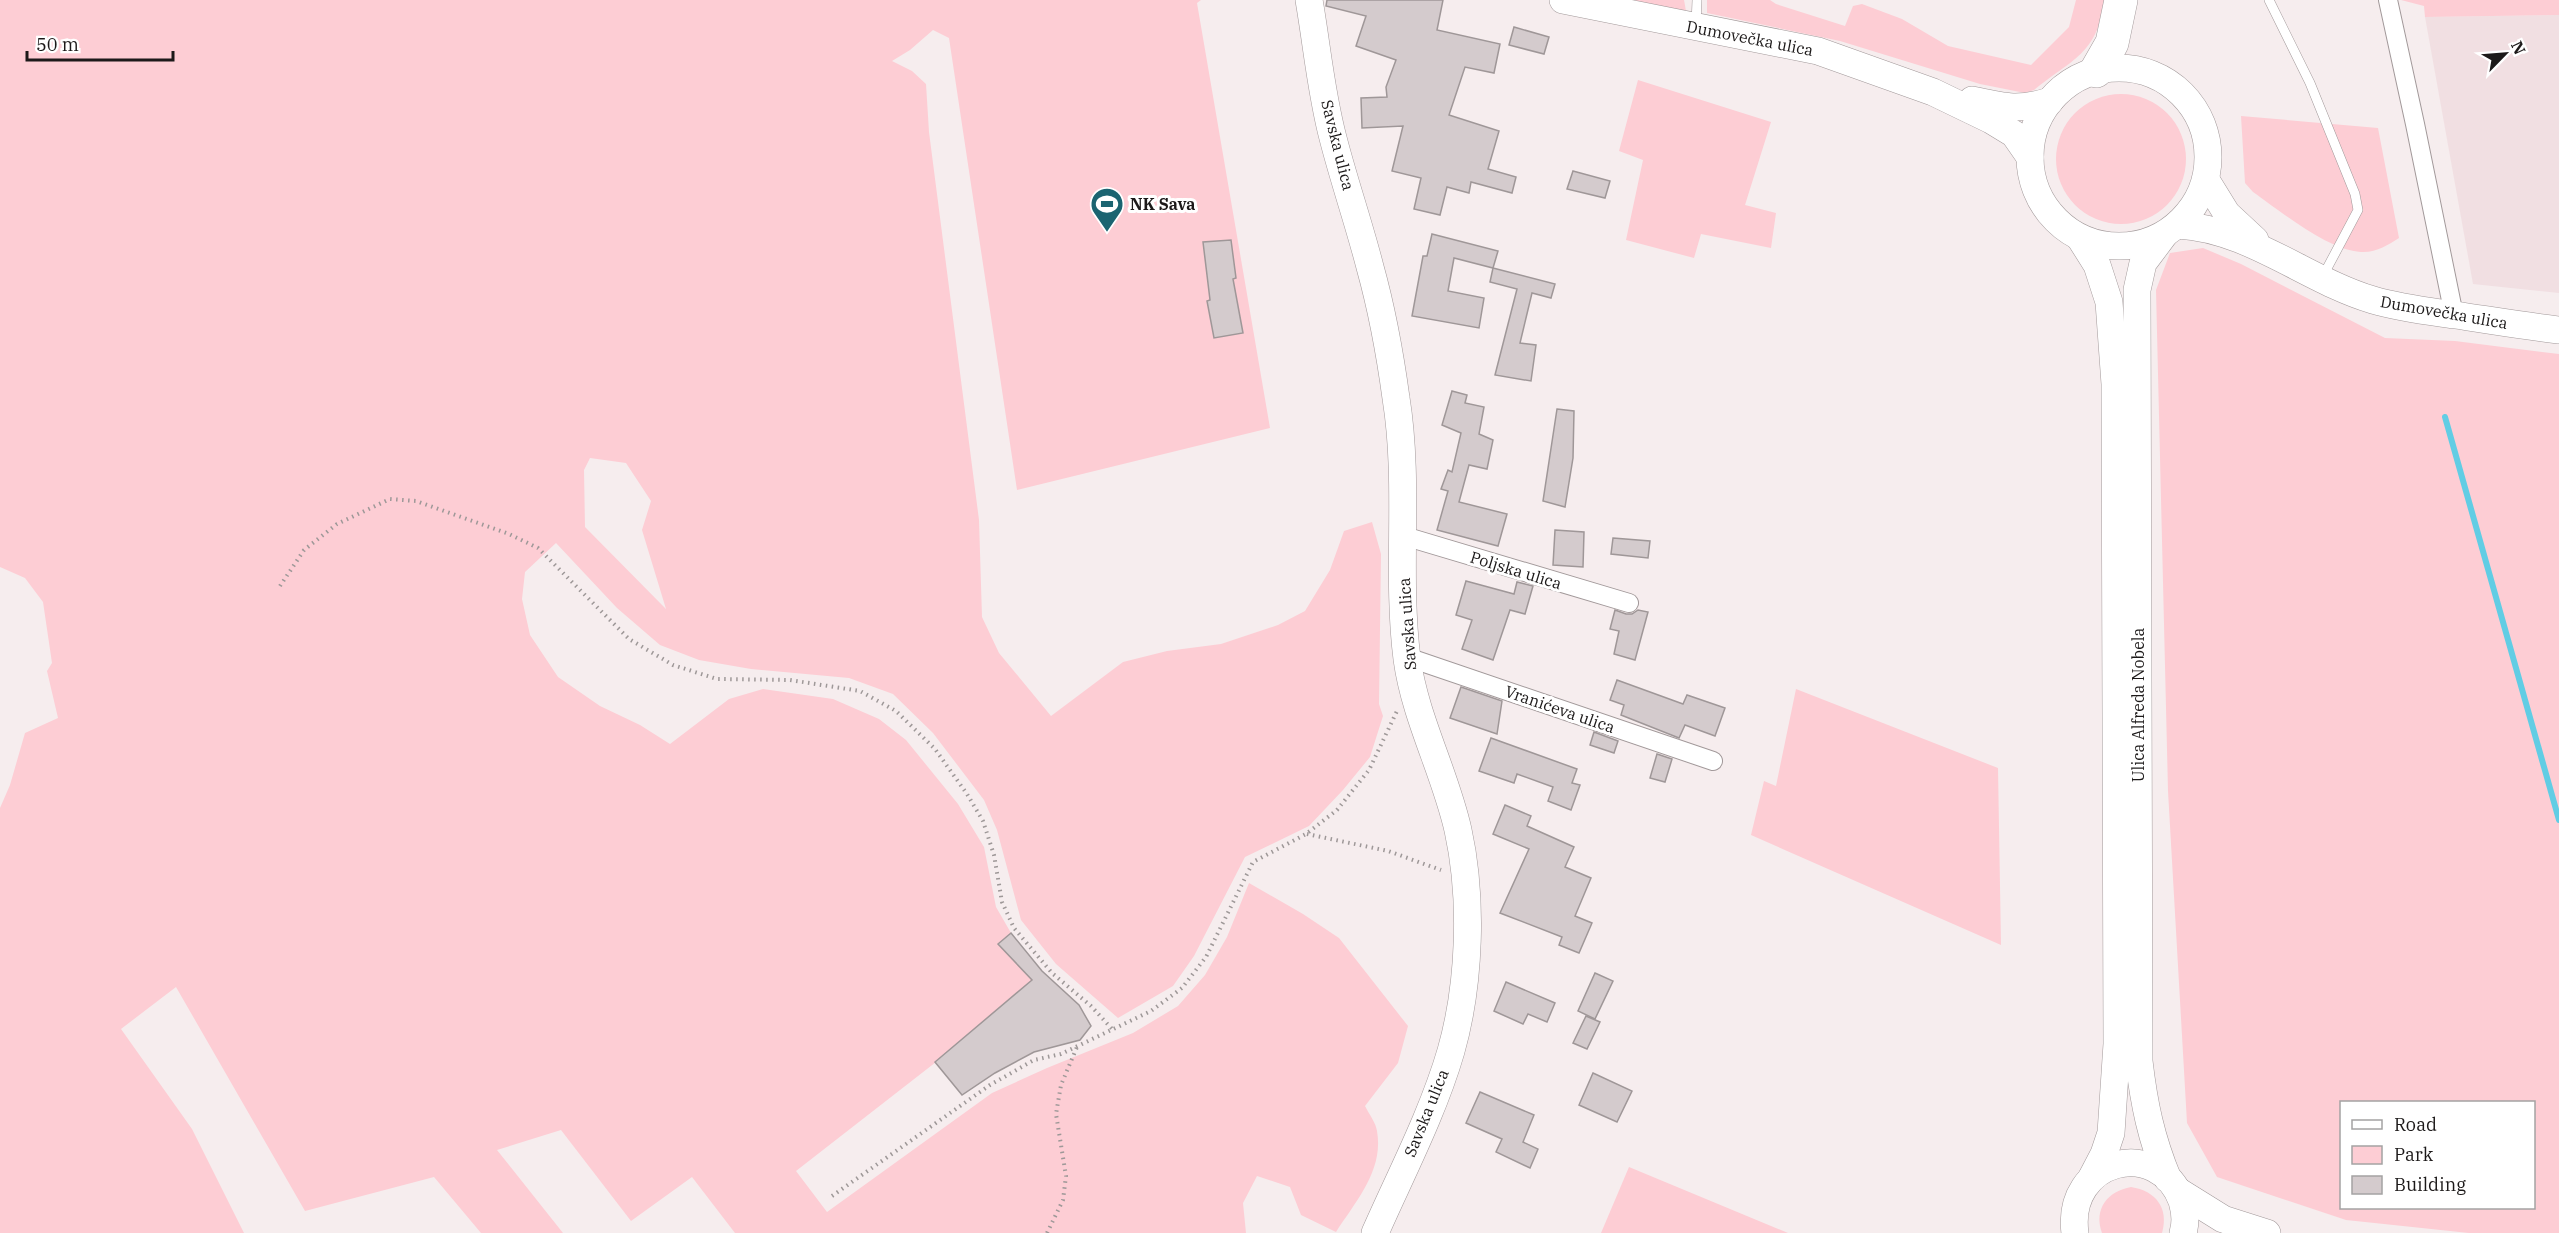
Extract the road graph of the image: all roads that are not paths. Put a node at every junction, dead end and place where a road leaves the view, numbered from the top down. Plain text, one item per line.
1 (1309, 0) edge
2 (1563, 0) edge
3 (1697, 0) edge
4 (2121, 0) edge
5 (2269, 0) edge
6 (2388, 0) edge
7 (1696, 28) junction
8 (2096, 71) junction
9 (1933, 92) junction
10 (2050, 101) junction
11 (2030, 157) junction
12 (2206, 180) junction
13 (2171, 230) junction
14 (2080, 238) junction
15 (2267, 252) junction
16 (2321, 280) junction
17 (2454, 315) junction
18 (2559, 330) edge
19 (1404, 536) junction
20 (1629, 603) dead end
21 (1409, 668) junction
22 (1713, 761) dead end
23 (2092, 1177) junction
24 (2173, 1185) junction
25 (1375, 1233) edge
26 (2075, 1233) edge
27 (2183, 1233) edge
28 (2267, 1233) edge

1 - 19 street, Savska ulica
2 - 7 street, Dumovečka ulica
3 - 7 lane
4 - 8 highway
5 - 16 lane
6 - 17 street
7 - 9 street, Dumovečka ulica
8 - 10 street
8 - 12 street
9 - 10 street, Dumovečka ulica
9 - 11 street, Dumovečka ulica
10 - 11 street
11 - 14 street
12 - 13 street
12 - 15 street, Dumovečka ulica
13 - 14 street
13 - 15 street, Dumovečka ulica
13 - 24 street, Ulica Alfreda Nobela
14 - 23 street, Ulica Alfreda Nobela
15 - 16 street, Dumovečka ulica
16 - 17 street, Dumovečka ulica
17 - 18 street, Dumovečka ulica
19 - 20 street, Poljska ulica
19 - 21 street, Savska ulica
21 - 22 street, Vranićeva ulica
21 - 25 street, Savska ulica
23 - 24 street
23 - 26 street, Ulica Alfreda Nobela
24 - 27 street, Ulica Alfreda Nobela
24 - 28 street

